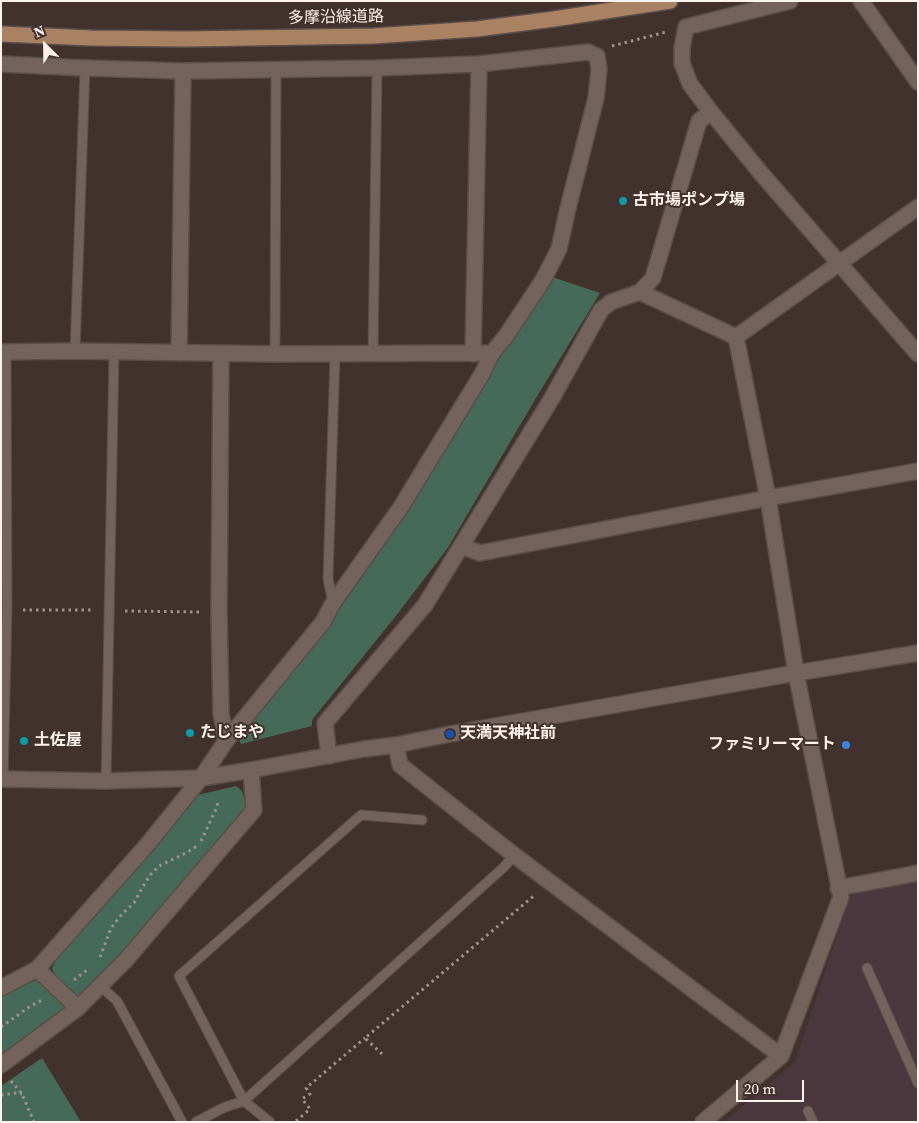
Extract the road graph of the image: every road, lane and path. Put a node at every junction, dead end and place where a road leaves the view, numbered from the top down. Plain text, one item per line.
1 (670, 1) edge
2 (790, 1) edge
3 (861, 1) edge
4 (686, 27) junction
5 (1, 34) edge
6 (588, 52) junction
7 (1, 64) edge
8 (479, 64) junction
9 (85, 68) junction
10 (377, 68) junction
11 (182, 70) junction
12 (276, 70) junction
13 (918, 82) edge
14 (711, 112) junction
15 (918, 207) edge
16 (839, 263) junction
17 (640, 292) junction
18 (736, 337) junction
19 (75, 351) junction
20 (4, 352) edge
21 (114, 352) junction
22 (178, 353) junction
23 (492, 353) junction
24 (220, 354) junction
25 (275, 354) junction
26 (335, 354) junction
27 (373, 354) junction
28 (473, 354) junction
29 (918, 354) edge
30 (918, 471) edge
31 (768, 498) junction
32 (461, 546) junction
33 (334, 603) junction
34 (7, 610) junction
35 (109, 610) junction
36 (219, 612) junction
37 (918, 653) edge
38 (796, 673) junction
39 (226, 740) junction
40 (396, 745) junction
41 (329, 756) junction
42 (251, 770) junction
43 (201, 778) junction
44 (2, 779) edge
45 (106, 781) junction
46 (218, 800) dead end
47 (422, 820) dead end
48 (514, 855) junction
49 (918, 873) edge
50 (838, 888) junction
51 (538, 892) dead end
52 (98, 960) dead end
53 (867, 968) dead end
54 (37, 969) junction
55 (88, 969) dead end
56 (69, 983) dead end
57 (100, 986) junction
58 (1, 988) edge
59 (44, 998) dead end
60 (78, 1008) junction
61 (1, 1027) edge
62 (365, 1038) junction
63 (382, 1054) dead end
64 (781, 1056) junction
65 (913, 1060) edge
66 (4, 1071) edge
67 (918, 1083) edge
68 (22, 1094) junction
69 (1, 1095) edge
70 (244, 1101) junction
71 (808, 1111) dead end
72 (296, 1121) edge
73 (34, 1122) edge
74 (182, 1122) edge
75 (196, 1122) edge
76 (270, 1122) edge
77 (703, 1122) edge
78 (812, 1122) edge

1 - 5 main road, 多摩沿線道路
2 - 4 street
3 - 13 street
4 - 6 path
4 - 14 street
6 - 8 street
6 - 23 street
7 - 9 street
8 - 10 street
8 - 28 street
9 - 11 street
9 - 19 lane
10 - 12 street
10 - 27 lane
11 - 12 street
11 - 22 street
12 - 25 lane
14 - 16 street
14 - 17 street
15 - 16 street
16 - 18 street
16 - 29 street
17 - 18 street
17 - 32 street
18 - 31 street
19 - 20 street
19 - 21 street
20 - 34 lane
21 - 22 street
21 - 35 lane
22 - 24 street
23 - 28 street
23 - 33 street
24 - 25 street
24 - 36 street
25 - 26 street
26 - 27 street
26 - 33 lane
27 - 28 street
30 - 31 street
31 - 32 street
31 - 38 street
32 - 41 street
33 - 39 street
34 - 35 path
34 - 44 lane
35 - 36 path
35 - 45 lane
36 - 39 street
37 - 38 street
38 - 40 street
38 - 50 street
39 - 43 street
40 - 41 street
40 - 48 street
41 - 42 street
42 - 43 street
42 - 57 street
43 - 45 street
43 - 54 street
44 - 45 street
46 - 52 path
47 - 70 lane
48 - 64 street
48 - 70 lane
49 - 50 street
50 - 64 street
51 - 62 path
53 - 65 lane
54 - 58 street
54 - 60 street
55 - 56 path
57 - 60 street
57 - 74 lane
59 - 61 path
60 - 66 street
62 - 63 path
62 - 72 path
64 - 77 street
65 - 67 lane
66 - 68 path
68 - 69 path
68 - 73 path
70 - 75 lane
70 - 76 lane
71 - 78 lane

